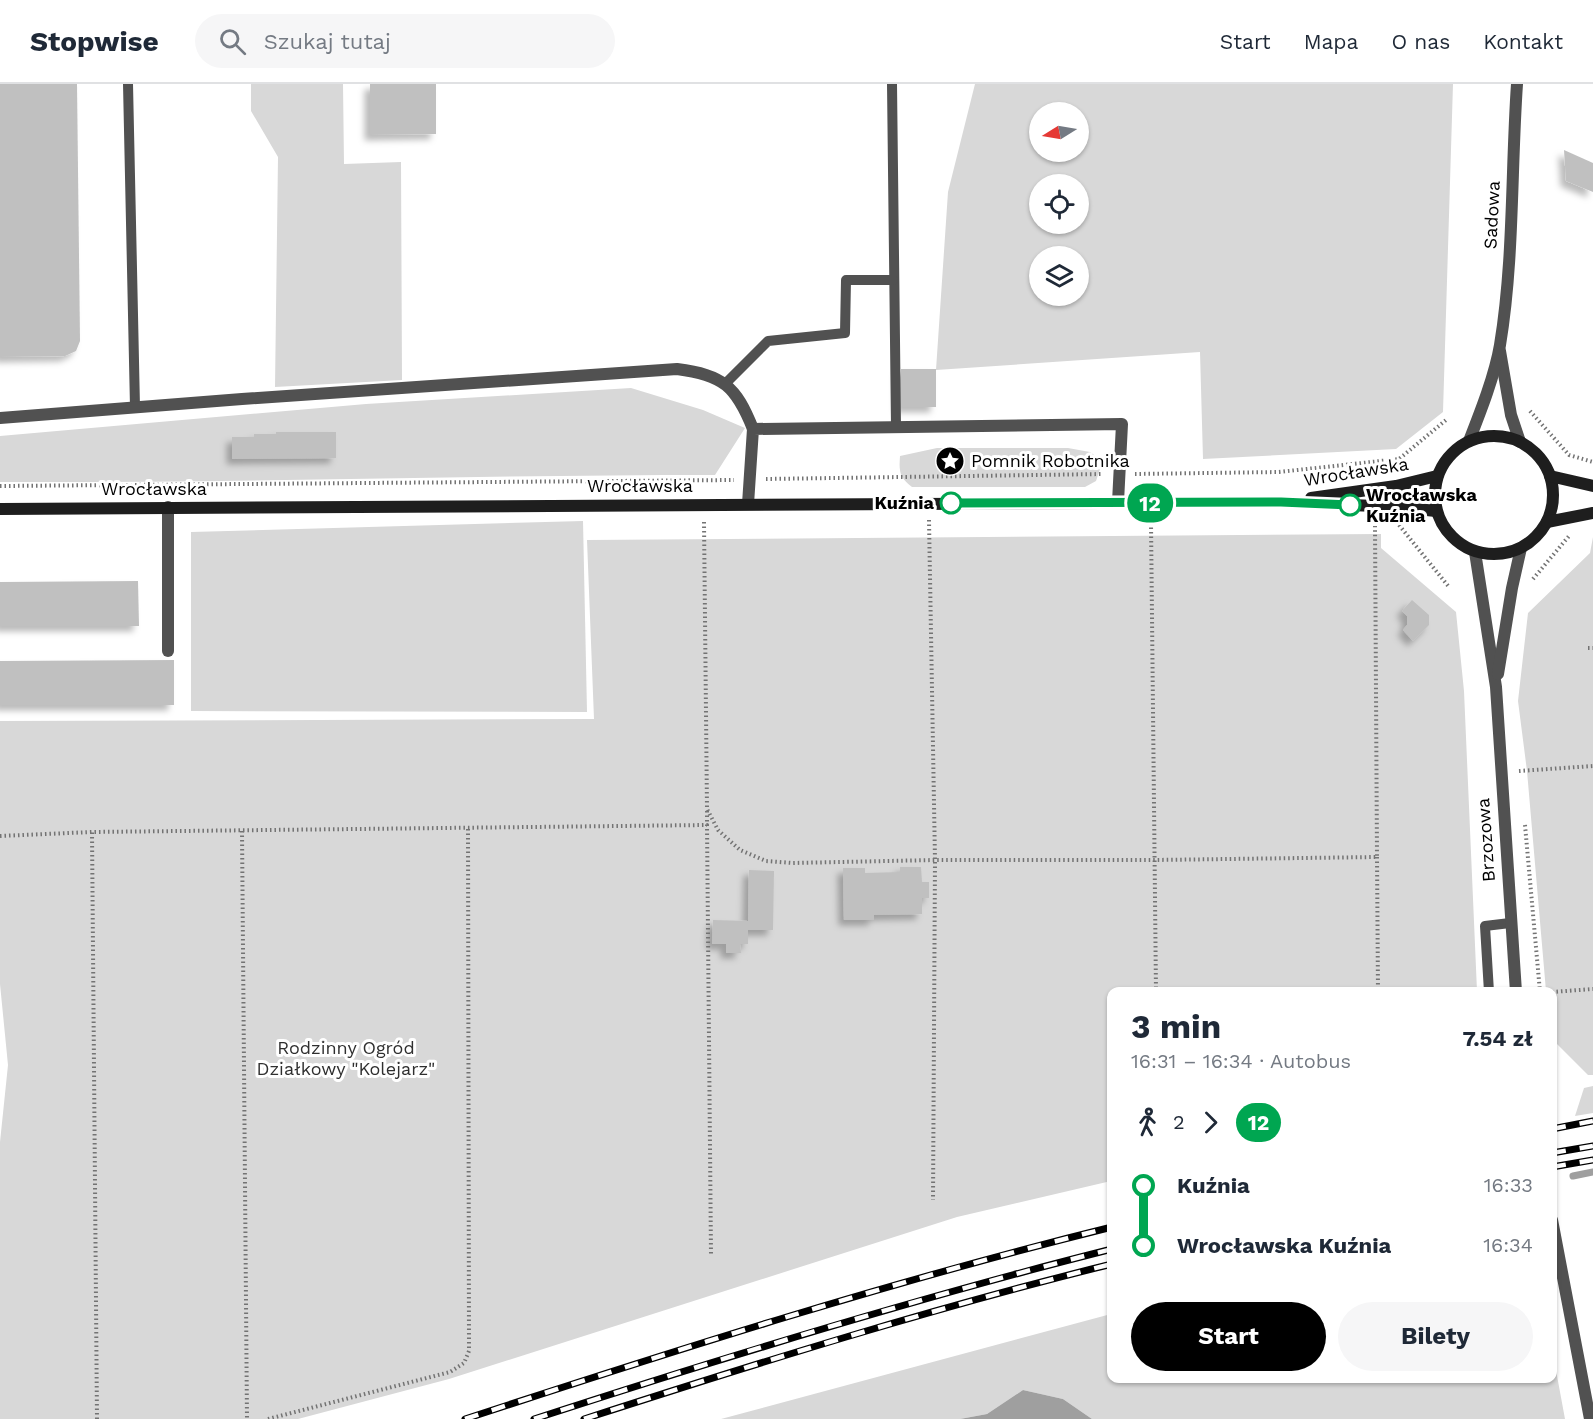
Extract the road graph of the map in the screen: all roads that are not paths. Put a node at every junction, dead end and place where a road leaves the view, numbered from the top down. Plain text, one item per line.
1 (128, 84) edge
2 (892, 84) edge
3 (1517, 84) edge
4 (893, 280) junction
5 (1499, 347) junction
6 (726, 383) junction
7 (135, 407) junction
8 (0, 418) edge
9 (896, 426) junction
10 (753, 429) junction
11 (1468, 441) junction
12 (1520, 442) junction
13 (1437, 476) junction
14 (1550, 476) junction
15 (1593, 486) edge
16 (1118, 502) junction
17 (1281, 502) junction
18 (748, 504) junction
19 (168, 507) junction
20 (0, 508) edge
21 (1436, 511) junction
22 (1593, 513) edge
23 (1547, 522) junction
24 (1521, 549) junction
25 (1475, 552) junction
26 (168, 651) dead end
27 (1496, 687) junction
28 (1510, 923) junction
29 (1489, 987) edge
30 (1516, 987) edge
31 (1557, 1246) edge
32 (1590, 1419) edge

1 - 7 lane
2 - 4 lane
3 - 5 street, Sadowa
4 - 6 lane
4 - 9 lane
5 - 11 street, Sadowa
5 - 12 street, Sadowa
6 - 7 street
6 - 10 street
7 - 8 street
9 - 10 street
9 - 16 street
10 - 18 street
11 - 12 main road
11 - 13 main road
12 - 14 main road
13 - 17 main road, Wrocławska
13 - 21 main road
14 - 15 main road
14 - 23 main road
16 - 17 main road, Wrocławska
16 - 18 main road, Wrocławska
17 - 21 main road, Wrocławska
18 - 19 main road, Wrocławska
19 - 20 main road, Wrocławska
19 - 26 street
21 - 25 main road
22 - 23 main road
23 - 24 main road
24 - 25 main road
24 - 27 street, Brzozowa
25 - 27 street, Brzozowa
27 - 28 street, Brzozowa
28 - 29 lane
28 - 30 street, Brzozowa
31 - 32 street

